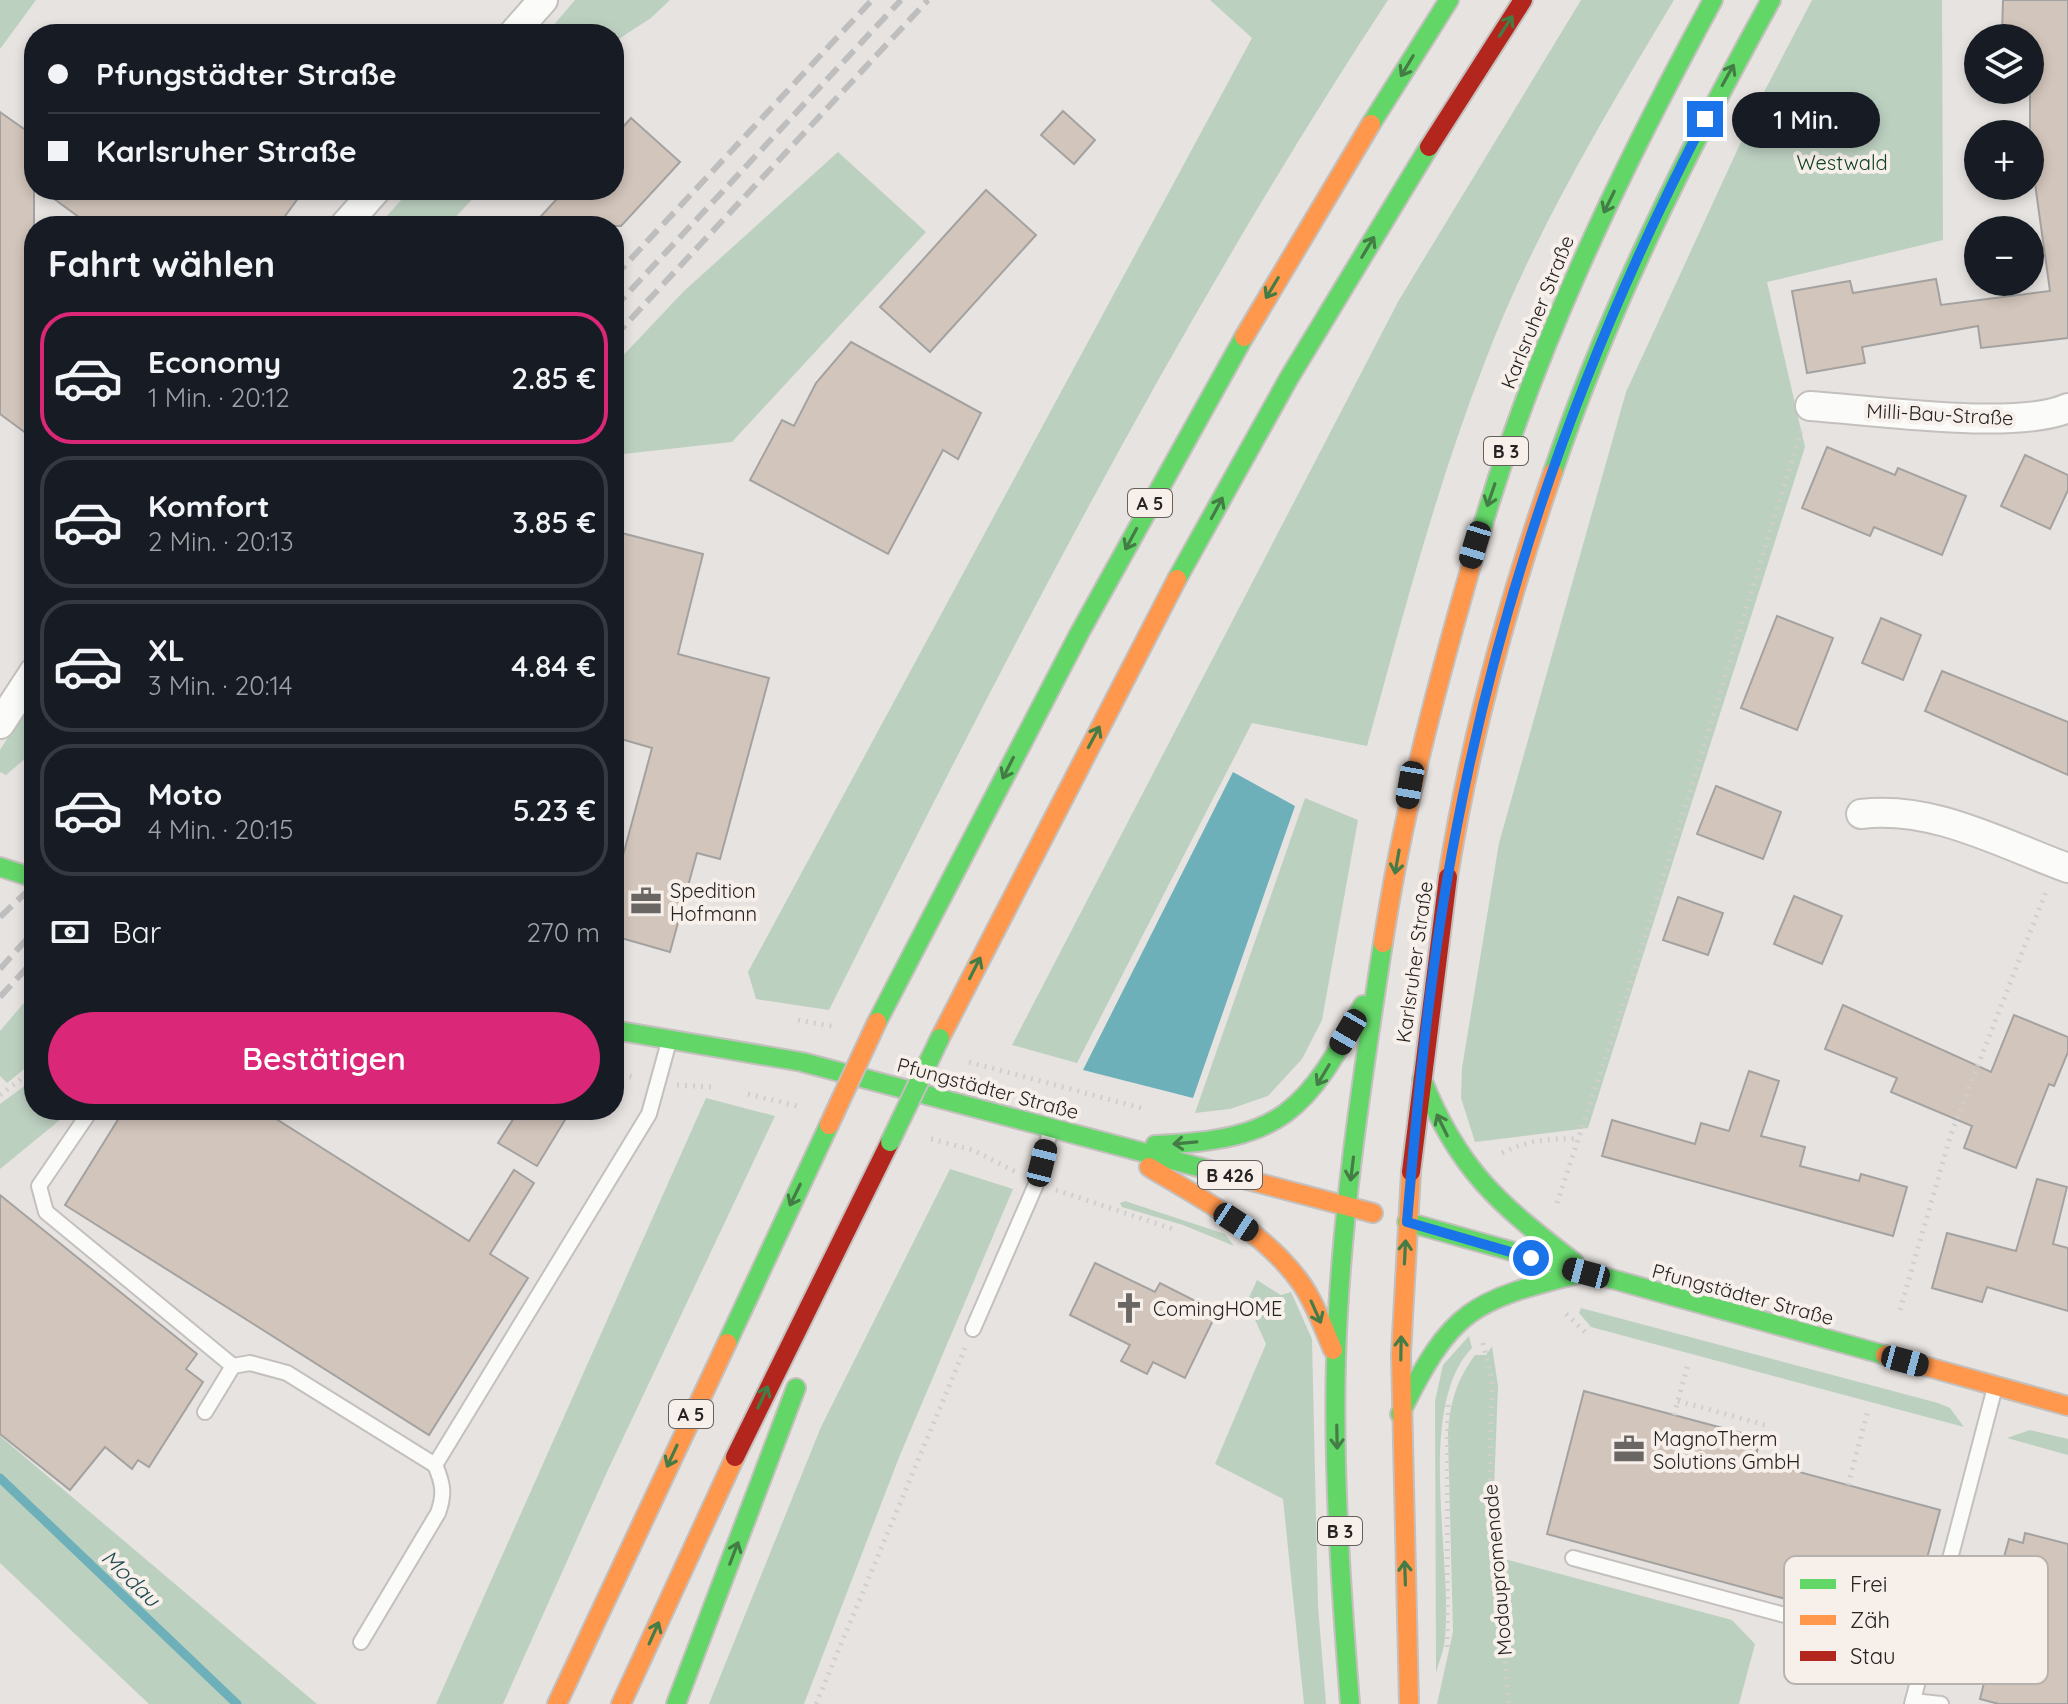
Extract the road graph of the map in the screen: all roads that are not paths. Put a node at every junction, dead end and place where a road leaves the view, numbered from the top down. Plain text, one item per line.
1 (543, 0) edge
2 (1449, 0) edge
3 (1523, 0) edge
4 (1713, 0) edge
5 (1771, 0) edge
6 (522, 24) edge
7 (367, 200) edge
8 (353, 216) edge
9 (1810, 406) road end
10 (2068, 408) edge
11 (24, 687) edge
12 (0, 724) edge
13 (1861, 814) dead end
14 (2062, 866) edge
15 (0, 867) edge
16 (24, 875) edge
17 (1375, 985) junction
18 (624, 1032) edge
19 (669, 1041) junction
20 (1422, 1079) junction
21 (84, 1120) edge
22 (1051, 1127) junction
23 (890, 1142) junction
24 (1113, 1145) junction
25 (1347, 1206) junction
26 (1407, 1222) junction
27 (1586, 1273) junction
28 (973, 1329) road end
29 (817, 1334) dead end
30 (1336, 1359) junction
31 (805, 1364) dead end
32 (233, 1366) junction
33 (1995, 1386) junction
34 (2068, 1406) edge
35 (205, 1412) dead end
36 (1400, 1414) junction
37 (435, 1465) junction
38 (1951, 1556) edge
39 (1573, 1558) dead end
40 (1784, 1615) edge
41 (361, 1642) dead end
42 (1913, 1702) edge
43 (557, 1704) edge
44 (621, 1704) edge
45 (676, 1704) edge
46 (1350, 1704) edge
47 (1409, 1704) edge
48 (1941, 1704) edge

1 - 6 street
2 -> 43 main road, A 5, bridge
23 -> 3 main road, bridge
4 -> 17 main road, Karlsruher Straße / B 3
20 -> 5 main road, Karlsruher Straße / B 3
7 - 8 street
9 - 10 street, Milli-Bau-Straße
11 - 12 street
13 - 14 street
15 - 16 main road
17 -> 24 main road
17 -> 25 main road, Karlsruher Straße / B 3
18 - 19 main road, Pfungstädter Straße / B 426
19 - 22 main road, Pfungstädter Straße / B 426
19 - 37 lane
20 - 26 main road, Karlsruher Straße / B 3
27 -> 20 main road
21 - 32 lane
22 - 24 main road, Pfungstädter Straße / B 426
22 - 28 lane
23 - 29 main road
44 -> 23 main road
24 - 25 main road, Pfungstädter Straße / B 426
24 -> 30 main road, B 426
25 - 26 main road, B 426
25 - 30 main road, Karlsruher Straße / B 3
26 - 27 main road, Pfungstädter Straße
36 -> 26 main road, Karlsruher Straße / B 3
27 - 33 main road, Pfungstädter Straße
27 - 36 main road
30 -> 46 main road, Karlsruher Straße / B 3
45 -> 31 main road
32 - 35 lane
32 - 37 lane
33 - 34 main road, Pfungstädter Straße
33 - 38 lane
47 -> 36 main road, Karlsruher Straße / B 3
37 - 41 lane
39 - 40 lane
42 - 48 lane

